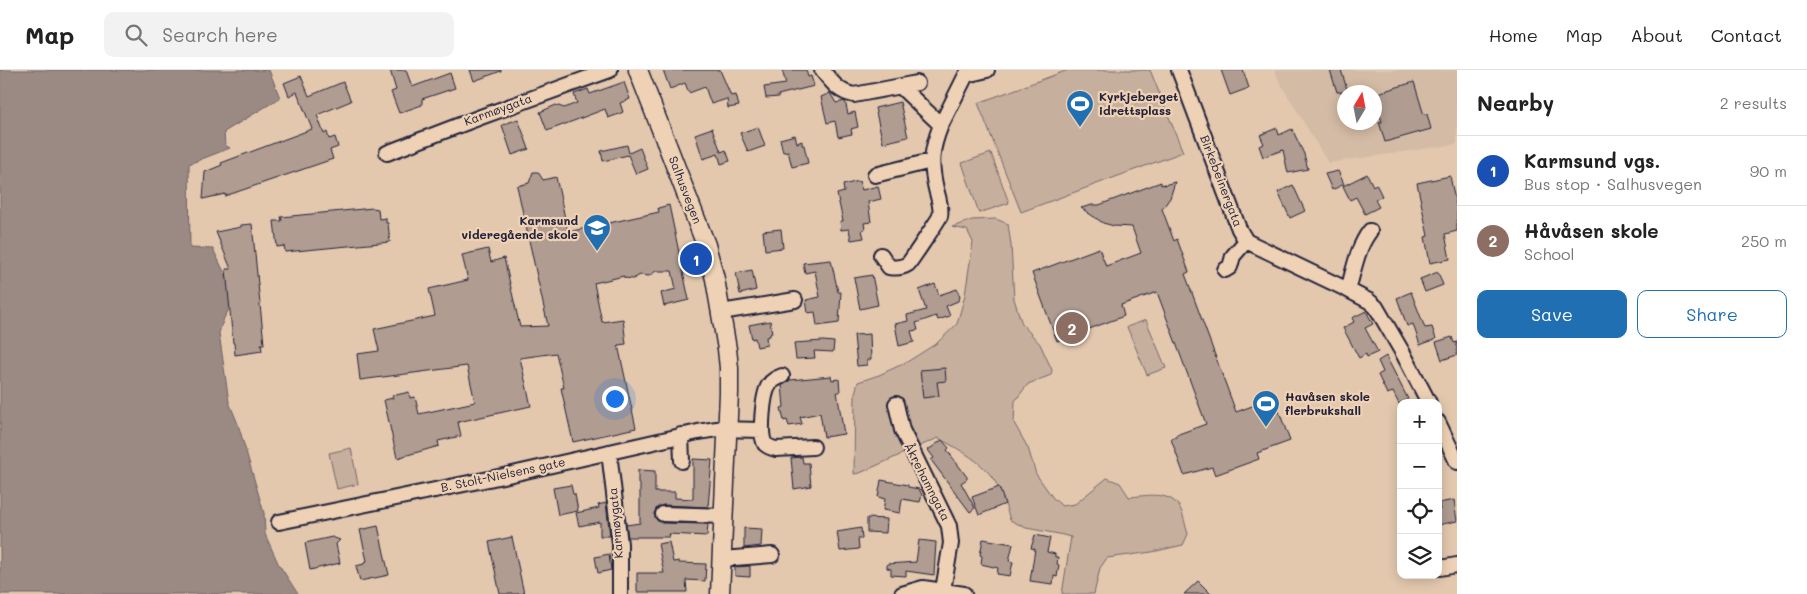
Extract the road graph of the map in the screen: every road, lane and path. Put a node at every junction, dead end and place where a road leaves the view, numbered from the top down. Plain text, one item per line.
1 (610, 70) edge
2 (638, 70) edge
3 (822, 70) edge
4 (987, 70) edge
5 (1179, 70) edge
6 (965, 73) edge
7 (917, 83) dead end
8 (901, 87) junction
9 (940, 125) junction
10 (387, 152) dead end
11 (931, 161) junction
12 (875, 175) dead end
13 (1370, 231) dead end
14 (1246, 241) junction
15 (881, 255) dead end
16 (1225, 270) dead end
17 (1348, 290) junction
18 (794, 300) dead end
19 (721, 312) junction
20 (782, 376) dead end
21 (1427, 399) edge
22 (896, 404) dead end
23 (728, 430) junction
24 (762, 430) junction
25 (1442, 430) edge
26 (681, 435) junction
27 (813, 447) dead end
28 (609, 452) junction
29 (682, 461) dead end
30 (1457, 462) edge
31 (664, 514) dead end
32 (724, 516) junction
33 (279, 522) dead end
34 (772, 555) dead end
35 (722, 559) junction
36 (1457, 565) edge
37 (1442, 568) edge
38 (943, 590) junction
39 (620, 594) edge
40 (720, 594) edge
41 (902, 594) edge
42 (964, 594) edge

1 - 10 street, Karmøygata
2 - 19 main road, Salhusvegen
3 - 8 street
4 - 6 street
5 - 14 street, Birkebeinergata
6 - 9 street
7 - 8 street
8 - 9 street
9 - 11 street
11 - 12 street
11 - 15 street
13 - 17 street
14 - 16 street
14 - 17 street, Birkebeinergata
17 - 21 street, Birkebeinergata
18 - 19 street
19 - 23 main road, Salhusvegen
20 - 24 street
22 - 38 street, Åkrehamngata
23 - 24 street
23 - 26 street, B. Stolt-Nielsens gate
23 - 32 main road, Salhusvegen
24 - 27 street
25 - 30 street
26 - 28 street, B. Stolt-Nielsens gate
26 - 29 street
28 - 33 street, B. Stolt-Nielsens gate
28 - 39 street, Karmøygata
31 - 32 street
32 - 35 main road, Salhusvegen
34 - 35 street
35 - 40 main road, Salhusvegen
36 - 37 street
38 - 41 street
38 - 42 street

